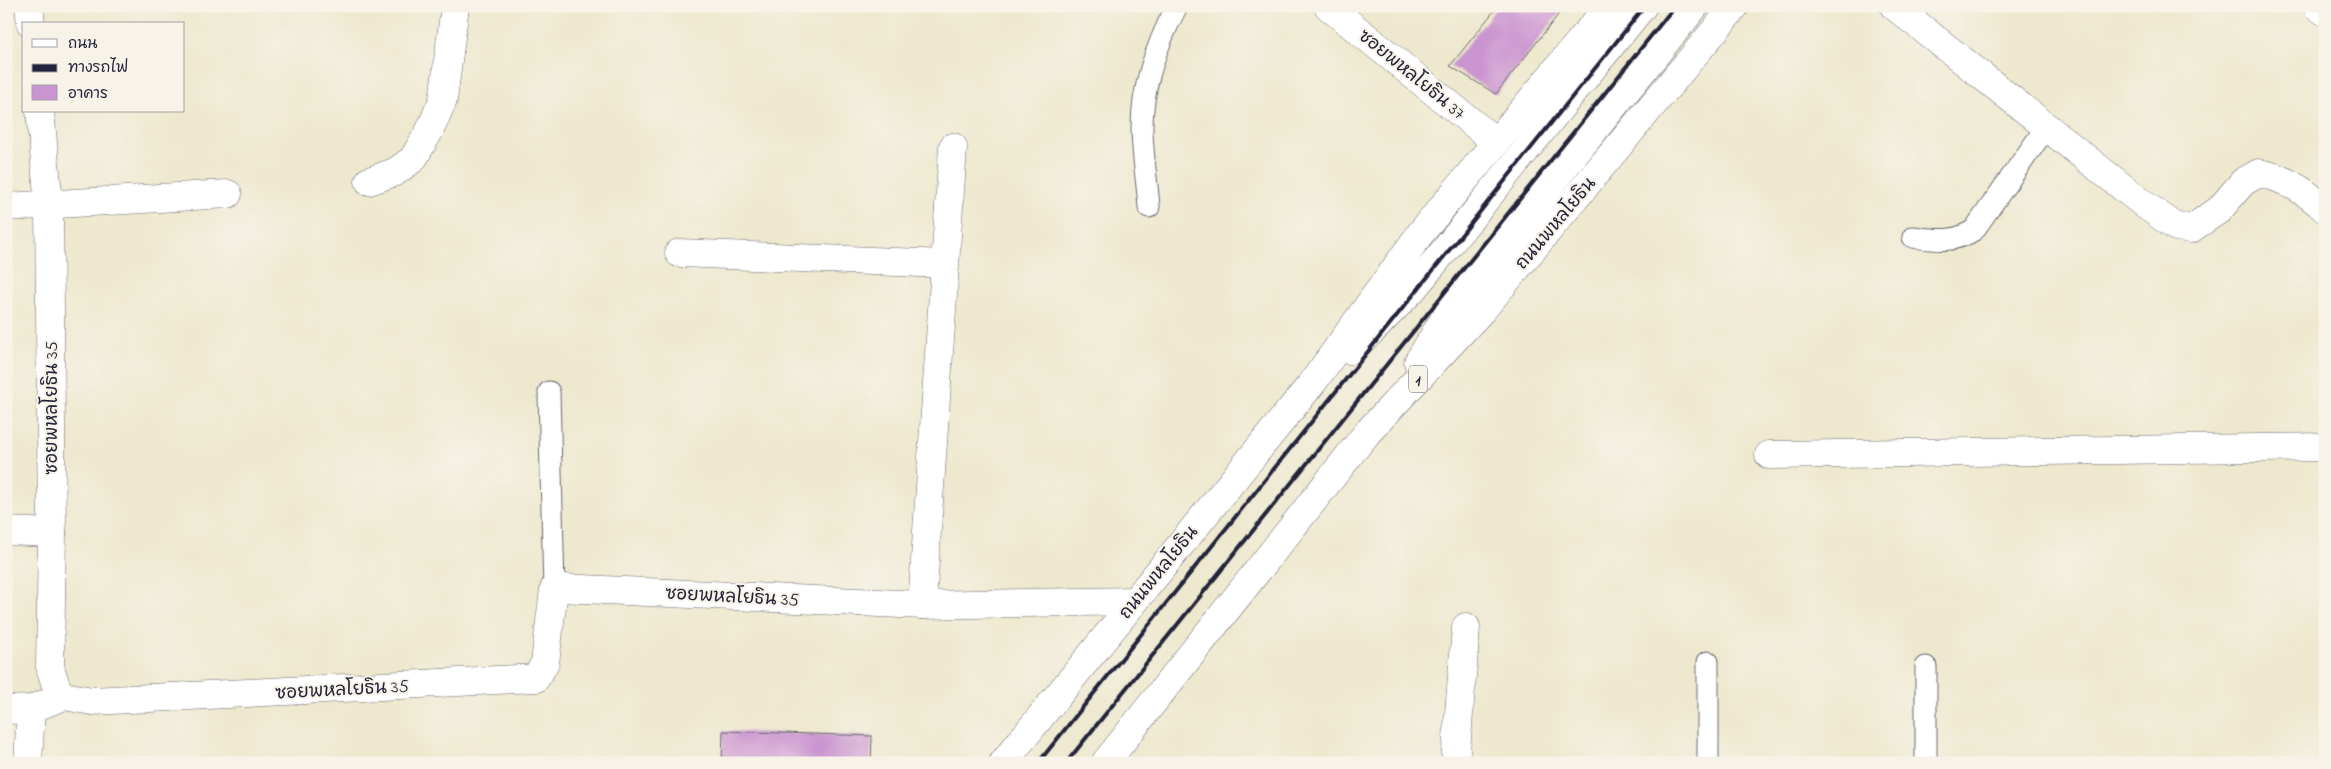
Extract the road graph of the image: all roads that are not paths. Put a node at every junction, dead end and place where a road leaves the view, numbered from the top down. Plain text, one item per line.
1 (29, 6) edge
2 (455, 6) edge
3 (1177, 6) edge
4 (1328, 6) edge
5 (1609, 6) edge
6 (1643, 6) edge
7 (1695, 6) edge
8 (1735, 6) edge
9 (1894, 6) edge
10 (2317, 6) edge
11 (2325, 12) edge
12 (31, 22) edge
13 (40, 112) edge
14 (2047, 126) junction
15 (1496, 142) junction
16 (953, 147) dead end
17 (369, 181) dead end
18 (228, 194) dead end
19 (49, 205) junction
20 (6, 207) edge
21 (1149, 207) dead end
22 (2325, 208) edge
23 (1914, 237) dead end
24 (679, 253) dead end
25 (945, 264) junction
26 (1313, 382) junction
27 (549, 392) dead end
28 (1366, 433) junction
29 (2325, 447) edge
30 (1770, 455) dead end
31 (6, 531) edge
32 (52, 533) junction
33 (554, 589) junction
34 (1135, 601) junction
35 (922, 605) junction
36 (1466, 627) dead end
37 (1708, 662) dead end
38 (1926, 667) dead end
39 (64, 696) junction
40 (19, 709) edge
41 (1038, 719) junction
42 (1110, 761) edge
43 (28, 763) edge
44 (994, 763) edge
45 (1003, 763) edge
46 (1455, 763) edge
47 (1708, 763) edge
48 (1926, 763) edge

1 - 12 street
2 - 17 street
3 - 21 lane
4 - 15 street, ซอยพหลโยธิน 37
5 - 15 street, ถนนพหลโยธิน
6 - 26 street, ถนนพหลโยธิน
7 - 28 street, ถนนพหลโยธิน
8 - 28 street, ถนนพหลโยธิน / 1
9 - 14 street
10 - 11 street
13 - 19 street, ซอยพหลโยธิน 35
14 - 22 street
14 - 23 lane
15 - 26 street, ถนนพหลโยธิน
16 - 25 street
18 - 19 street
19 - 20 street
19 - 32 street, ซอยพหลโยธิน 35
24 - 25 street
25 - 35 street
26 - 34 street, ถนนพหลโยธิน
27 - 33 lane
28 - 42 street, ถนนพหลโยธิน / 1
29 - 30 street
31 - 32 street
32 - 39 street, ซอยพหลโยธิน 35
33 - 35 street, ซอยพหลโยธิน 35
33 - 39 street, ซอยพหลโยธิน 35
34 - 35 street, ซอยพหลโยธิน 35
34 - 41 street, ถนนพหลโยธิน
36 - 46 street
37 - 47 lane
38 - 48 lane
39 - 40 street
40 - 43 street
41 - 44 lane
41 - 45 street, ถนนพหลโยธิน

